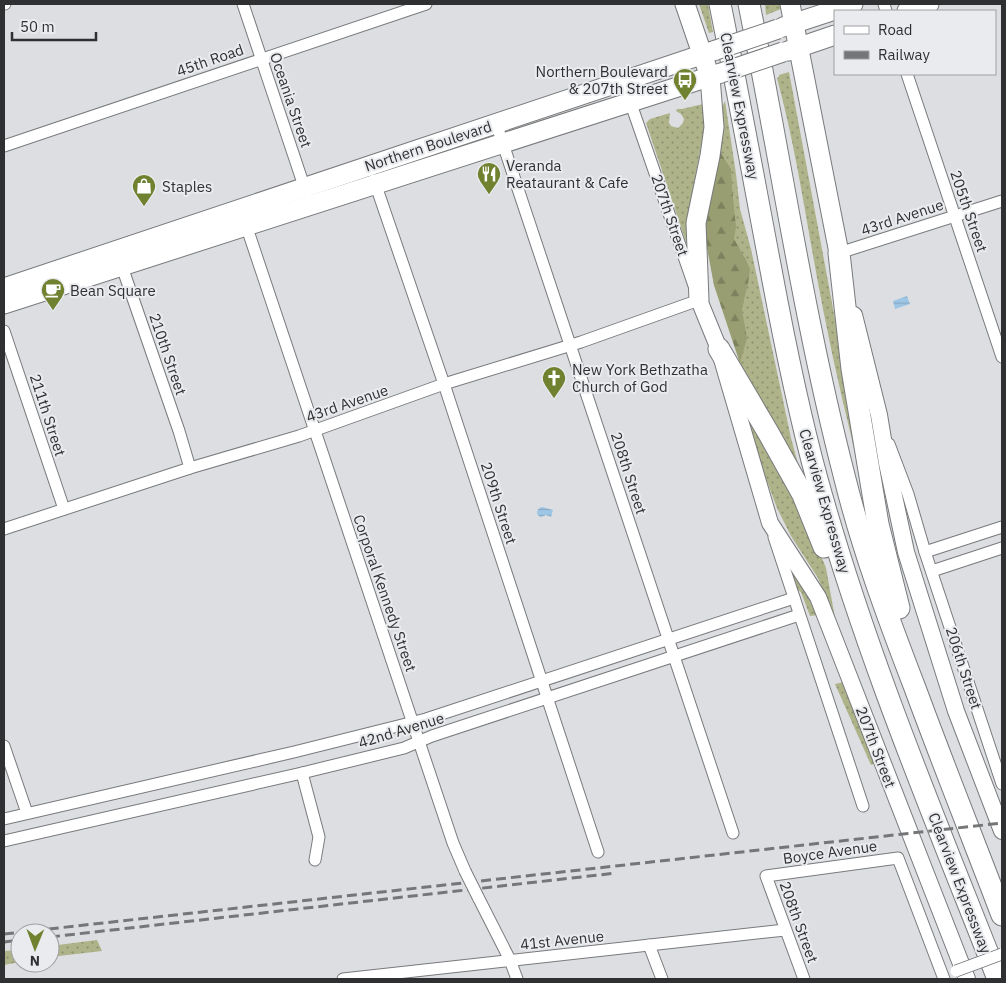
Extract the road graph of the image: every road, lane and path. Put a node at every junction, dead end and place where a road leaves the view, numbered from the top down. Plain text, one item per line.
1 (243, 4) edge
2 (426, 4) edge
3 (685, 4) edge
4 (720, 4) edge
5 (749, 4) edge
6 (790, 4) edge
7 (853, 4) edge
8 (929, 4) edge
9 (842, 10) edge
10 (909, 10) edge
11 (834, 14) edge
12 (834, 35) edge
13 (790, 37) junction
14 (709, 52) junction
15 (262, 59) junction
16 (715, 75) junction
17 (907, 75) edge
18 (623, 81) junction
19 (631, 102) junction
20 (496, 123) junction
21 (503, 143) junction
22 (4, 146) edge
23 (369, 166) junction
24 (376, 184) junction
25 (305, 187) junction
26 (1002, 200) edge
27 (311, 205) junction
28 (955, 216) junction
29 (244, 217) junction
30 (838, 254) junction
31 (119, 258) junction
32 (4, 288) edge
33 (699, 300) junction
34 (4, 304) edge
35 (4, 331) edge
36 (571, 344) junction
37 (718, 349) junction
38 (1002, 357) edge
39 (444, 384) junction
40 (879, 415) junction
41 (314, 430) junction
42 (190, 468) junction
43 (64, 510) junction
44 (770, 524) junction
45 (1002, 526) edge
46 (4, 529) edge
47 (1002, 548) edge
48 (925, 552) junction
49 (932, 571) junction
50 (794, 598) junction
51 (799, 615) junction
52 (668, 639) junction
53 (674, 656) junction
54 (542, 681) junction
55 (548, 698) junction
56 (412, 723) junction
57 (419, 742) junction
58 (4, 746) edge
59 (913, 761) junction
60 (302, 773) junction
61 (1002, 784) edge
62 (127, 790) junction
63 (863, 806) dead end
64 (134, 812) junction
65 (27, 813) junction
66 (965, 818) junction
67 (4, 819) edge
68 (1002, 831) edge
69 (733, 833) dead end
70 (4, 841) edge
71 (598, 852) dead end
72 (316, 860) dead end
73 (766, 876) joint
74 (1002, 914) edge
75 (785, 930) junction
76 (649, 945) junction
77 (1002, 954) edge
78 (510, 960) junction
79 (962, 975) edge
80 (376, 977) edge
81 (940, 978) edge
82 (343, 979) edge
83 (517, 979) edge
84 (662, 979) edge
85 (804, 979) edge
86 (998, 979) edge

1 - 15 street, Oceania Street
2 - 15 street, 45th Road
3 - 14 main road
4 - 59 highway, Clearview Expressway
5 - 66 highway, Clearview Expressway
6 - 13 main road
7 - 9 main road, Northern Boulevard
8 - 10 main road
11 - 13 main road, Northern Boulevard
12 - 13 main road, Northern Boulevard
13 - 14 main road, Northern Boulevard, bridge
13 - 16 main road, Northern Boulevard, bridge
13 - 30 main road
14 - 16 main road
14 - 18 main road, Northern Boulevard
15 - 22 street, 45th Road
15 - 25 street, Oceania Street
16 - 19 main road, Northern Boulevard
16 - 33 main road
17 - 28 street, 205th Street
18 - 19 street, 207th Street
18 - 20 main road, Northern Boulevard
19 - 21 main road, Northern Boulevard
19 - 33 street, 207th Street
20 - 21 street, 208th Street
20 - 23 main road, Northern Boulevard
21 - 24 main road, Northern Boulevard
21 - 36 street, 208th Street
23 - 24 street, 209th Street
23 - 25 main road, Northern Boulevard
24 - 27 main road, Northern Boulevard
24 - 39 street, 209th Street
25 - 27 street, Oceania Street
25 - 29 main road, Northern Boulevard
26 - 28 street, 43rd Avenue
27 - 29 main road, Northern Boulevard
28 - 30 street, 43rd Avenue
28 - 38 street, 205th Street
29 - 31 main road, Northern Boulevard
29 - 41 street, Corporal Kennedy Street
30 - 40 street
30 - 66 highway
31 - 32 main road, Northern Boulevard
31 - 34 main road, Northern Boulevard
31 - 42 street, 210th Street
33 - 36 street, 43rd Avenue
33 - 37 street, 207th Street
35 - 43 street, 211th Street
36 - 39 street, 43rd Avenue
36 - 52 street, 208th Street
37 - 44 street
37 - 59 highway
39 - 41 street, 43rd Avenue
39 - 54 street, 209th Street
40 - 48 street
40 - 68 street
41 - 42 street, 43rd Avenue
41 - 56 street, Corporal Kennedy Street
42 - 43 street, 43rd Avenue
43 - 46 street, 43rd Avenue
44 - 50 street
44 - 79 street, 207th Street
45 - 48 street
47 - 49 street
48 - 49 street, 206th Street
49 - 61 street, 206th Street
50 - 51 street
50 - 52 street, 42nd Avenue
51 - 53 street, 42nd Avenue
51 - 63 street
52 - 53 street, 208th Street
52 - 54 street, 42nd Avenue
53 - 55 street, 42nd Avenue
53 - 69 street, 208th Street
54 - 55 street, 209th Street
54 - 56 street, 42nd Avenue
55 - 57 street, 42nd Avenue
55 - 71 street, 209th Street
56 - 57 street, Corporal Kennedy Street
56 - 62 street, 42nd Avenue
57 - 60 street, 42nd Avenue
57 - 78 street, Corporal Kennedy Street, bridge
58 - 65 street
59 - 86 highway, Clearview Expressway
60 - 64 street, 42nd Avenue
60 - 72 street
62 - 64 street
62 - 65 street, 42nd Avenue
64 - 70 street, 42nd Avenue
65 - 67 street, 42nd Avenue
66 - 74 highway, Clearview Expressway
73 - 75 street, 208th Street
73 - 81 street, Boyce Avenue
75 - 76 street, 41st Avenue
75 - 85 street, 208th Street
76 - 78 street, 41st Avenue
76 - 84 street
77 - 79 street, bridge
78 - 80 street, 41st Avenue
78 - 83 street, Corporal Kennedy Street
79 - 81 street
80 - 82 street, 41st Avenue

